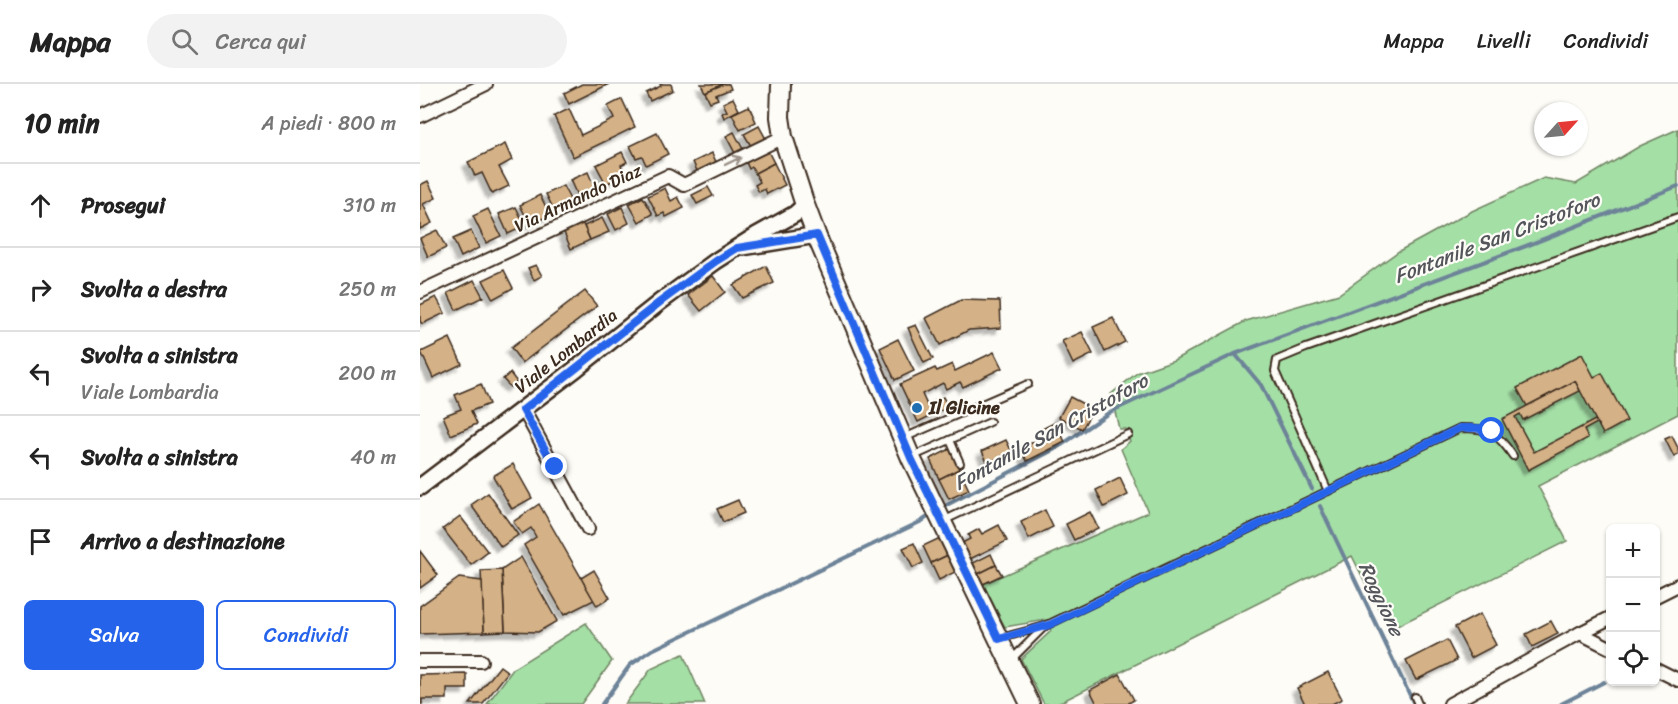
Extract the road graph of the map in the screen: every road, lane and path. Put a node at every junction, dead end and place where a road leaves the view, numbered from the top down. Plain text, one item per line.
1 (486, 84) edge
2 (781, 84) edge
3 (420, 116) edge
4 (783, 137) junction
5 (805, 205) junction
6 (1678, 217) edge
7 (817, 235) junction
8 (737, 248) junction
9 (420, 292) edge
10 (1028, 384) dead end
11 (523, 410) junction
12 (990, 422) dead end
13 (1128, 434) dead end
14 (902, 438) junction
15 (950, 440) junction
16 (1513, 456) dead end
17 (911, 458) junction
18 (960, 463) dead end
19 (420, 488) edge
20 (1328, 491) junction
21 (938, 514) junction
22 (588, 529) dead end
23 (1678, 585) edge
24 (1660, 594) edge
25 (1606, 620) edge
26 (1045, 626) junction
27 (1580, 633) junction
28 (999, 639) junction
29 (1606, 646) edge
30 (420, 661) edge
31 (481, 661) dead end
32 (1010, 661) junction
33 (1660, 671) edge
34 (1678, 680) edge
35 (1415, 697) dead end
36 (1030, 704) edge
37 (1418, 704) edge
38 (1450, 704) edge

1 - 3 street
2 - 4 main road
4 - 5 main road
9 -> 4 street, Via Armando Diaz
5 - 7 main road
5 - 8 street, Viale Lombardia
6 - 20 lane
7 - 8 street, Viale Lombardia
7 - 14 main road
8 - 11 street, Viale Lombardia
10 - 14 lane
11 - 19 street, Viale Lombardia
11 - 22 street
12 - 15 lane
13 - 21 lane
14 - 17 main road
15 - 17 lane
15 - 18 lane
16 - 20 lane
17 - 21 main road
20 - 26 lane
21 - 28 main road
23 - 24 street
25 - 27 street
26 - 28 lane
26 - 32 lane
27 - 29 street
27 - 38 street
28 - 32 main road
30 - 31 street
32 - 36 main road
33 - 34 street
35 - 37 lane

